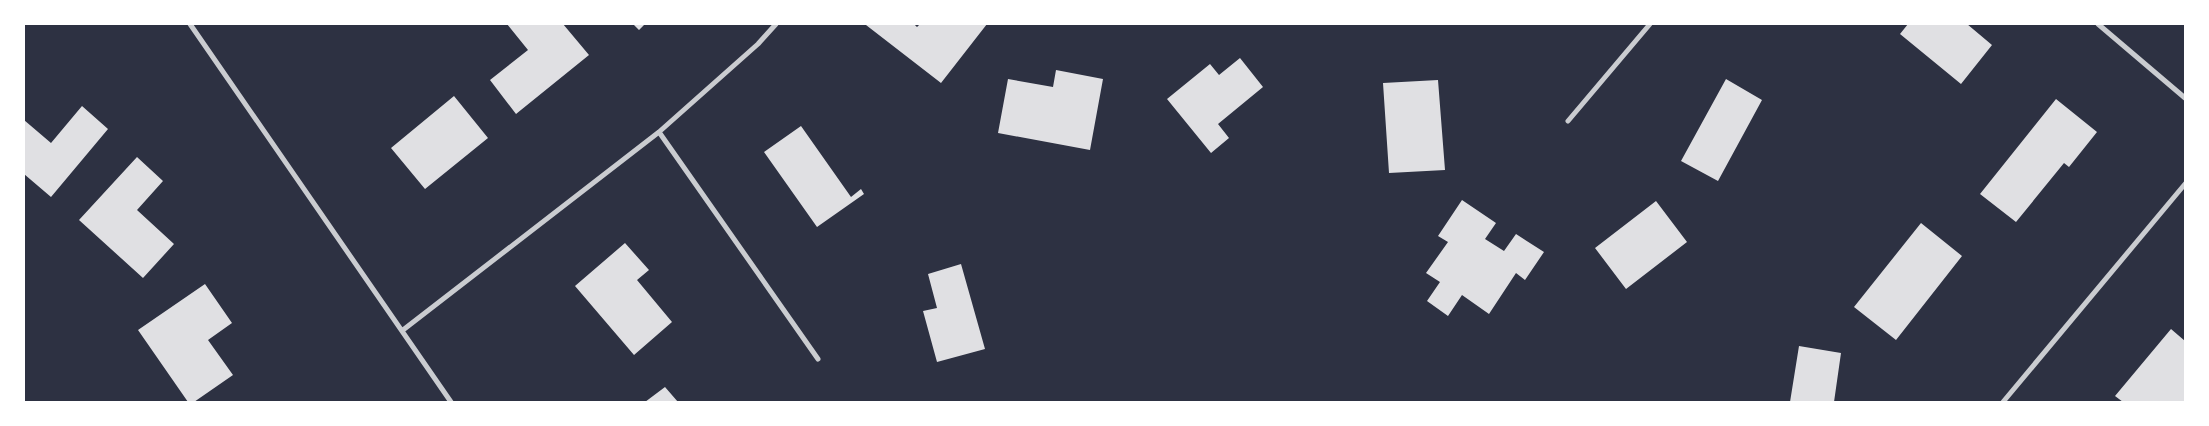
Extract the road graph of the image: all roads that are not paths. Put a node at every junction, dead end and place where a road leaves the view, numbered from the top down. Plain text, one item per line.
1 (190, 24) edge
2 (776, 24) edge
3 (1650, 24) edge
4 (2098, 24) edge
5 (2185, 98) edge
6 (1568, 121) dead end
7 (659, 132) junction
8 (2185, 184) edge
9 (403, 330) junction
10 (818, 359) dead end
11 (450, 402) edge
12 (2003, 402) edge

1 - 9 street
2 - 7 street
3 - 6 street
4 - 5 street
7 - 9 street
7 - 10 street
8 - 12 street
9 - 11 street

